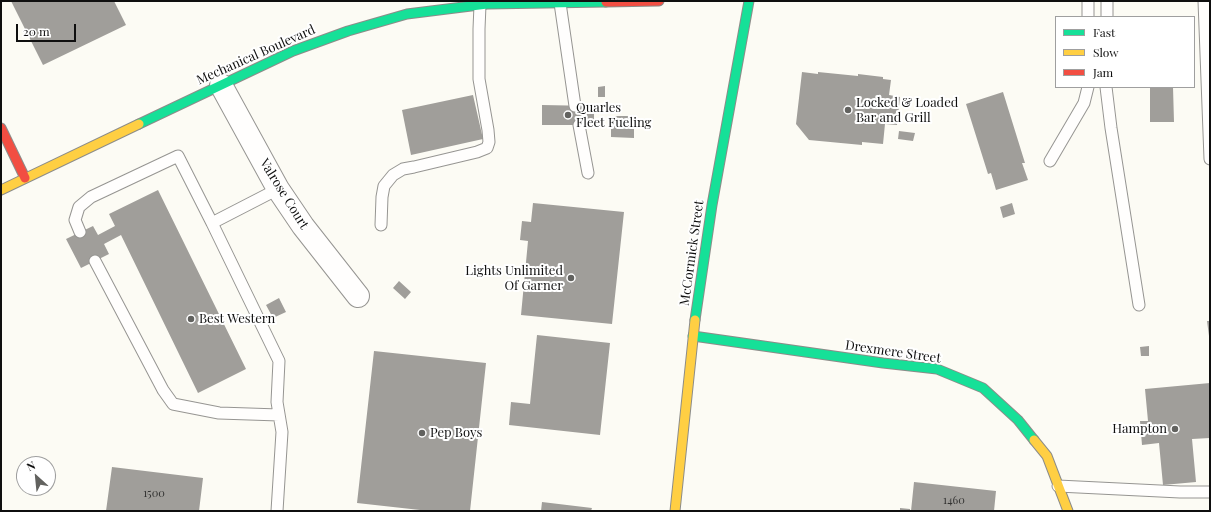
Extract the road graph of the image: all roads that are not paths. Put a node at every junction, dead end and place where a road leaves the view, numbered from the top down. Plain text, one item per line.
1 (659, 1) edge
2 (749, 1) edge
3 (1088, 1) edge
4 (1107, 1) edge
5 (1204, 1) edge
6 (523, 2) edge
7 (560, 3) junction
8 (480, 5) junction
9 (1088, 16) edge
10 (1107, 16) edge
11 (221, 85) junction
12 (1088, 88) edge
13 (1106, 88) edge
14 (575, 106) dead end
15 (579, 125) dead end
16 (1, 128) edge
17 (1210, 159) edge
18 (1050, 161) dead end
19 (588, 173) dead end
20 (25, 178) junction
21 (278, 189) junction
22 (1, 190) edge
23 (212, 223) junction
24 (381, 224) dead end
25 (80, 232) dead end
26 (95, 261) dead end
27 (358, 296) dead end
28 (1139, 305) dead end
29 (693, 336) junction
30 (279, 415) junction
31 (1058, 486) junction
32 (1210, 492) edge
33 (277, 511) edge
34 (675, 511) edge
35 (1068, 511) edge

1 - 7 street, Mechanical Boulevard
2 - 29 street, McCormick Street
3 - 9 lane
4 - 10 lane
5 - 17 lane
6 - 7 street, Mechanical Boulevard
6 - 8 street, Mechanical Boulevard
7 - 14 lane
8 - 11 street, Mechanical Boulevard
8 - 24 lane
11 - 20 street, Mechanical Boulevard
11 - 21 street, Valrose Court
12 - 18 lane
13 - 28 lane
15 - 19 lane
16 - 20 street
20 - 22 street, Mechanical Boulevard
21 - 23 lane
21 - 27 street, Valrose Court
23 - 25 lane
23 - 30 lane
26 - 30 lane
29 - 31 street, Drexmere Street
29 - 34 street, McCormick Street
30 - 33 lane
31 - 32 lane
31 - 35 street, Drexmere Street

